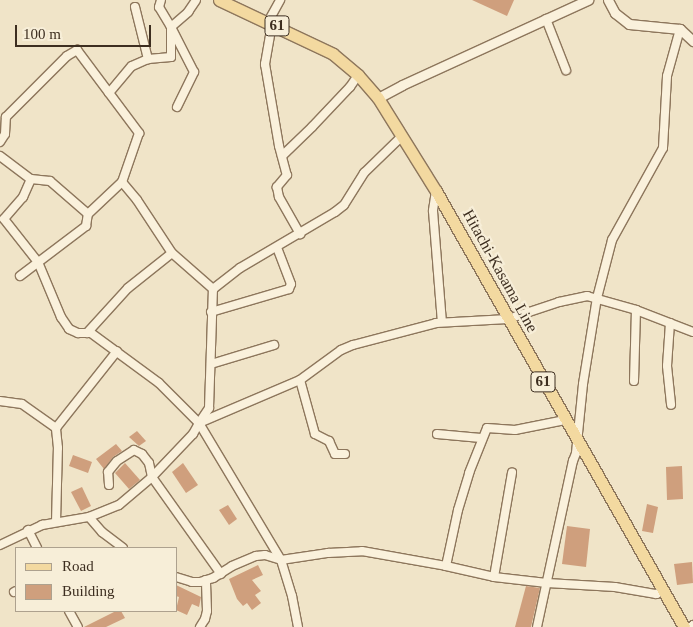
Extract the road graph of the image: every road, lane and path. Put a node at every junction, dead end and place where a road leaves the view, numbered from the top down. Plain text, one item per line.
1 (161, 0) edge
2 (196, 0) edge
3 (219, 0) edge
4 (280, 0) edge
5 (588, 0) edge
6 (608, 0) edge
7 (135, 7) dead end
8 (546, 19) junction
9 (270, 23) junction
10 (171, 28) junction
11 (680, 30) junction
12 (693, 41) edge
13 (148, 59) junction
14 (566, 70) dead end
15 (358, 75) junction
16 (109, 93) junction
17 (378, 98) junction
18 (177, 107) dead end
19 (402, 136) junction
20 (0, 142) edge
21 (0, 156) edge
22 (282, 156) junction
23 (31, 179) junction
24 (122, 182) junction
25 (436, 191) junction
26 (88, 214) junction
27 (2, 219) edge
28 (300, 234) junction
29 (277, 248) junction
30 (172, 253) junction
31 (38, 262) junction
32 (20, 276) dead end
33 (213, 288) junction
34 (597, 298) junction
35 (636, 310) junction
36 (211, 312) junction
37 (508, 319) junction
38 (442, 322) junction
39 (670, 323) junction
40 (693, 332) edge
41 (86, 333) junction
42 (274, 345) dead end
43 (117, 351) junction
44 (211, 364) junction
45 (300, 380) junction
46 (634, 381) dead end
47 (1, 404) edge
48 (671, 405) dead end
49 (565, 420) junction
50 (198, 423) junction
51 (56, 428) junction
52 (437, 434) dead end
53 (481, 438) junction
54 (578, 442) junction
55 (345, 454) dead end
56 (512, 473) dead end
57 (152, 477) junction
58 (109, 485) dead end
59 (89, 517) junction
60 (56, 522) junction
61 (28, 530) junction
62 (0, 545) edge
63 (36, 547) edge
64 (121, 547) edge
65 (282, 560) junction
66 (213, 563) junction
67 (232, 566) junction
68 (446, 566) junction
69 (221, 574) junction
70 (494, 577) junction
71 (178, 578) edge
72 (206, 580) junction
73 (547, 583) junction
74 (663, 591) junction
75 (70, 612) edge
76 (693, 625) edge
77 (78, 627) edge
78 (200, 627) edge
79 (298, 627) edge
80 (537, 627) edge
81 (684, 627) edge
82 (690, 627) edge

1 - 10 street
2 - 10 street
3 - 9 main road, Hitachi-Kasama Line / 61
4 - 9 street
5 - 8 street
6 - 11 street
7 - 13 street
8 - 14 street
8 - 17 street
9 - 15 main road, Hitachi-Kasama Line / 61
9 - 22 street
10 - 13 street
10 - 18 street
11 - 12 street
11 - 34 street
13 - 16 street
15 - 17 main road, Hitachi-Kasama Line / 61
15 - 22 street
16 - 20 street
16 - 24 street
17 - 19 main road, Hitachi-Kasama Line / 61
19 - 25 main road, Hitachi-Kasama Line / 61
19 - 28 street
21 - 23 street
22 - 28 street
23 - 26 street
23 - 27 street
24 - 26 street
24 - 30 street
25 - 37 main road, Hitachi-Kasama Line / 61
25 - 38 street
26 - 31 street
27 - 31 street
28 - 29 street
29 - 33 street
29 - 36 street
30 - 33 street
30 - 41 street
31 - 32 street
31 - 41 street
33 - 36 street
34 - 35 street
34 - 37 street
34 - 54 street
35 - 39 street
35 - 46 street
36 - 44 street
37 - 38 street
37 - 49 main road, Hitachi-Kasama Line / 61
38 - 45 street
39 - 40 street
39 - 48 street
41 - 43 street
42 - 44 street
43 - 50 street
43 - 51 street
44 - 50 street
45 - 50 street
45 - 55 street
47 - 51 street
49 - 53 street
49 - 54 main road, Hitachi-Kasama Line / 61
50 - 57 street
50 - 65 street
51 - 60 street
52 - 53 street
53 - 68 street
54 - 73 street
54 - 74 main road, Hitachi-Kasama Line / 61
56 - 70 street
57 - 58 street
57 - 59 street
57 - 66 street
59 - 60 street
59 - 64 street
60 - 61 street
61 - 62 street
61 - 63 street
65 - 67 street
65 - 68 street
65 - 79 street
66 - 67 street
66 - 69 street
67 - 69 street
68 - 70 street
69 - 72 street
70 - 73 street
71 - 72 street
72 - 78 street
73 - 74 street
73 - 80 street
74 - 81 main road, Hitachi-Kasama Line / 61
75 - 77 street
76 - 82 street

